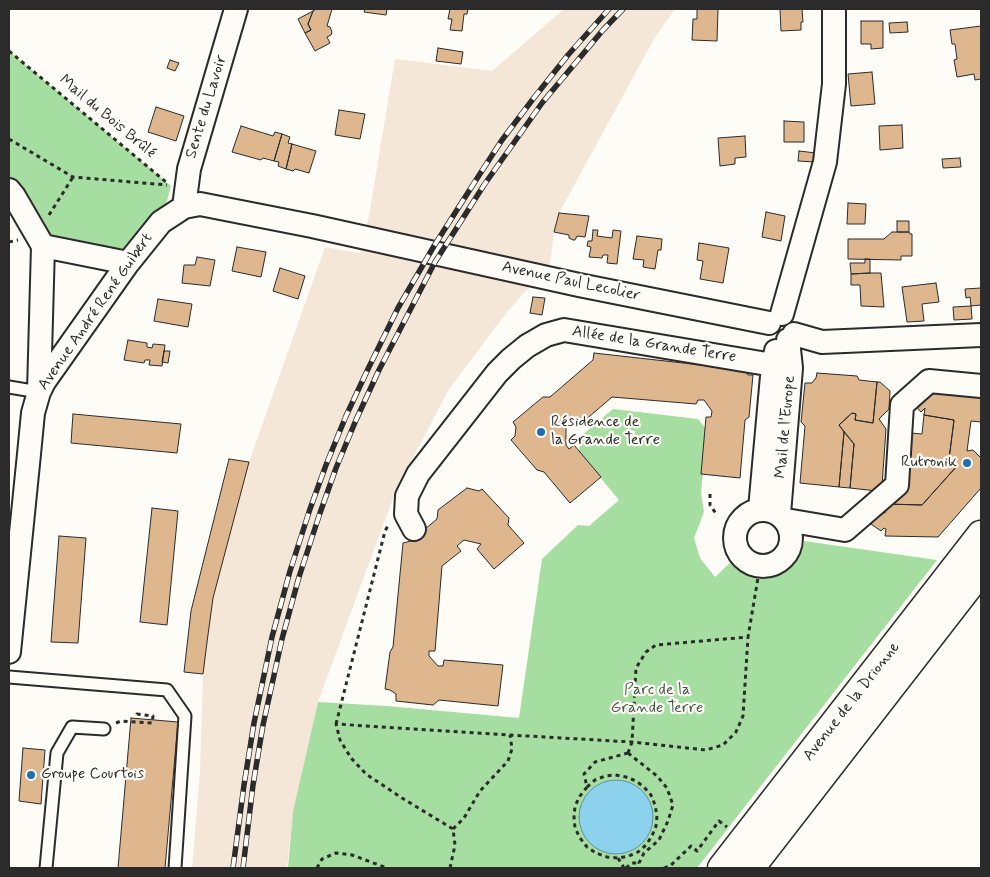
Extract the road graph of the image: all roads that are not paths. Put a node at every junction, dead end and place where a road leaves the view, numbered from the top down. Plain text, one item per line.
1 (236, 9) edge
2 (834, 9) edge
3 (9, 190) edge
4 (184, 207) junction
5 (40, 240) junction
6 (128, 263) junction
7 (782, 330) junction
8 (981, 335) edge
9 (773, 365) junction
10 (981, 386) edge
11 (9, 387) edge
12 (39, 392) junction
13 (775, 514) junction
14 (414, 529) dead end
15 (981, 535) edge
16 (981, 570) edge
17 (9, 652) edge
18 (9, 677) edge
19 (104, 729) road end
20 (46, 868) edge
21 (175, 868) edge
22 (722, 868) edge
23 (750, 868) edge

1 - 4 street, Sente du Lavoir
2 - 7 street
3 - 5 street
4 - 6 street, Avenue André René Guibert
4 - 7 street, Avenue Paul Lecolier
5 - 6 street
5 - 12 street
6 - 12 street, Avenue André René Guibert
7 - 8 street, Avenue Paul Lecolier
7 - 9 street, Mail de l'Europe
7 - 13 street, Mail de l'Europe
9 - 13 street, Mail de l'Europe
9 - 14 street, Allée de la Grande Terre
10 - 13 street
11 - 12 lane
12 - 17 street, Avenue André René Guibert
13 - 13 street, Mail de l'Europe
15 - 22 main road, Avenue de la Drionne
16 - 23 main road, Avenue de la Drionne
18 - 21 lane
19 - 20 lane

